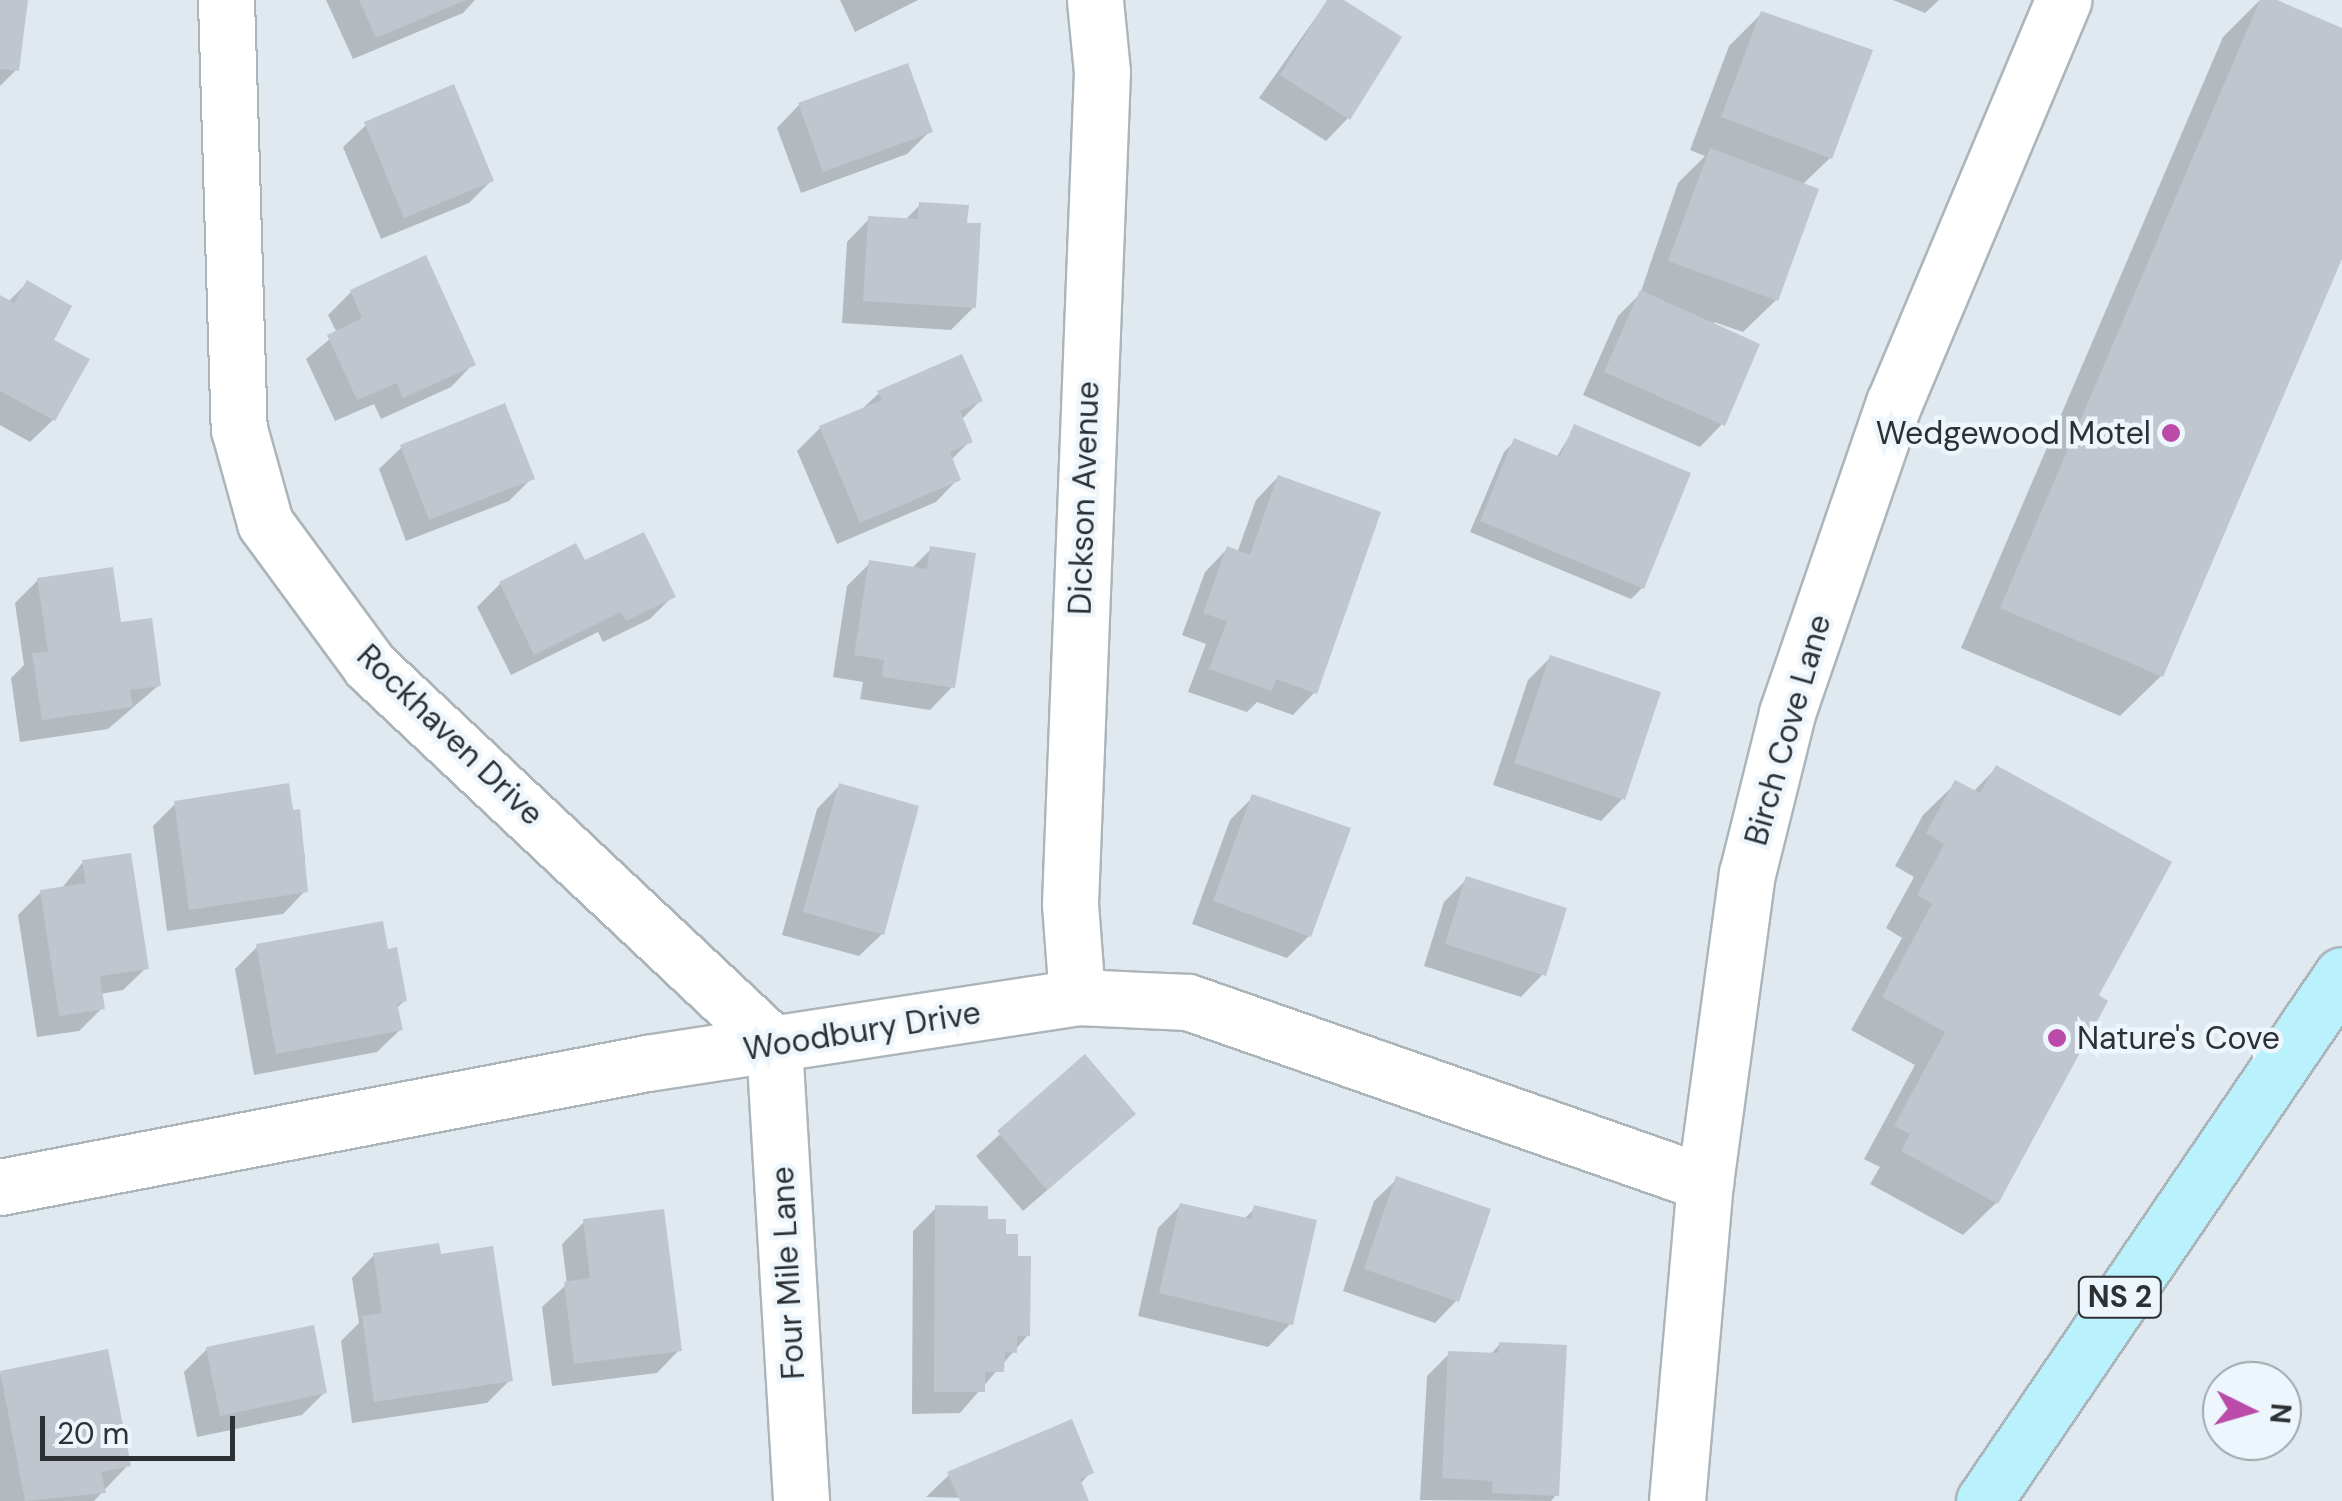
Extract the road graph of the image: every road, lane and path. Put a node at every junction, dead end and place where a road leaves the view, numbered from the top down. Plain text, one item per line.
1 (226, 0) edge
2 (1095, 0) edge
3 (2062, 0) edge
4 (2342, 974) edge
5 (1077, 997) junction
6 (774, 1045) junction
7 (1705, 1183) junction
8 (0, 1187) edge
9 (801, 1501) edge
10 (1678, 1501) edge
11 (1984, 1501) edge

1 - 6 street, Rockhaven Drive
2 - 5 street, Dickson Avenue
3 - 7 street, Birch Cove Lane
4 - 11 main road, NS 2
5 - 6 street, Woodbury Drive
5 - 7 street, Woodbury Drive
6 - 8 street, Woodbury Drive
6 - 9 street, Four Mile Lane
7 - 10 street, Birch Cove Lane

